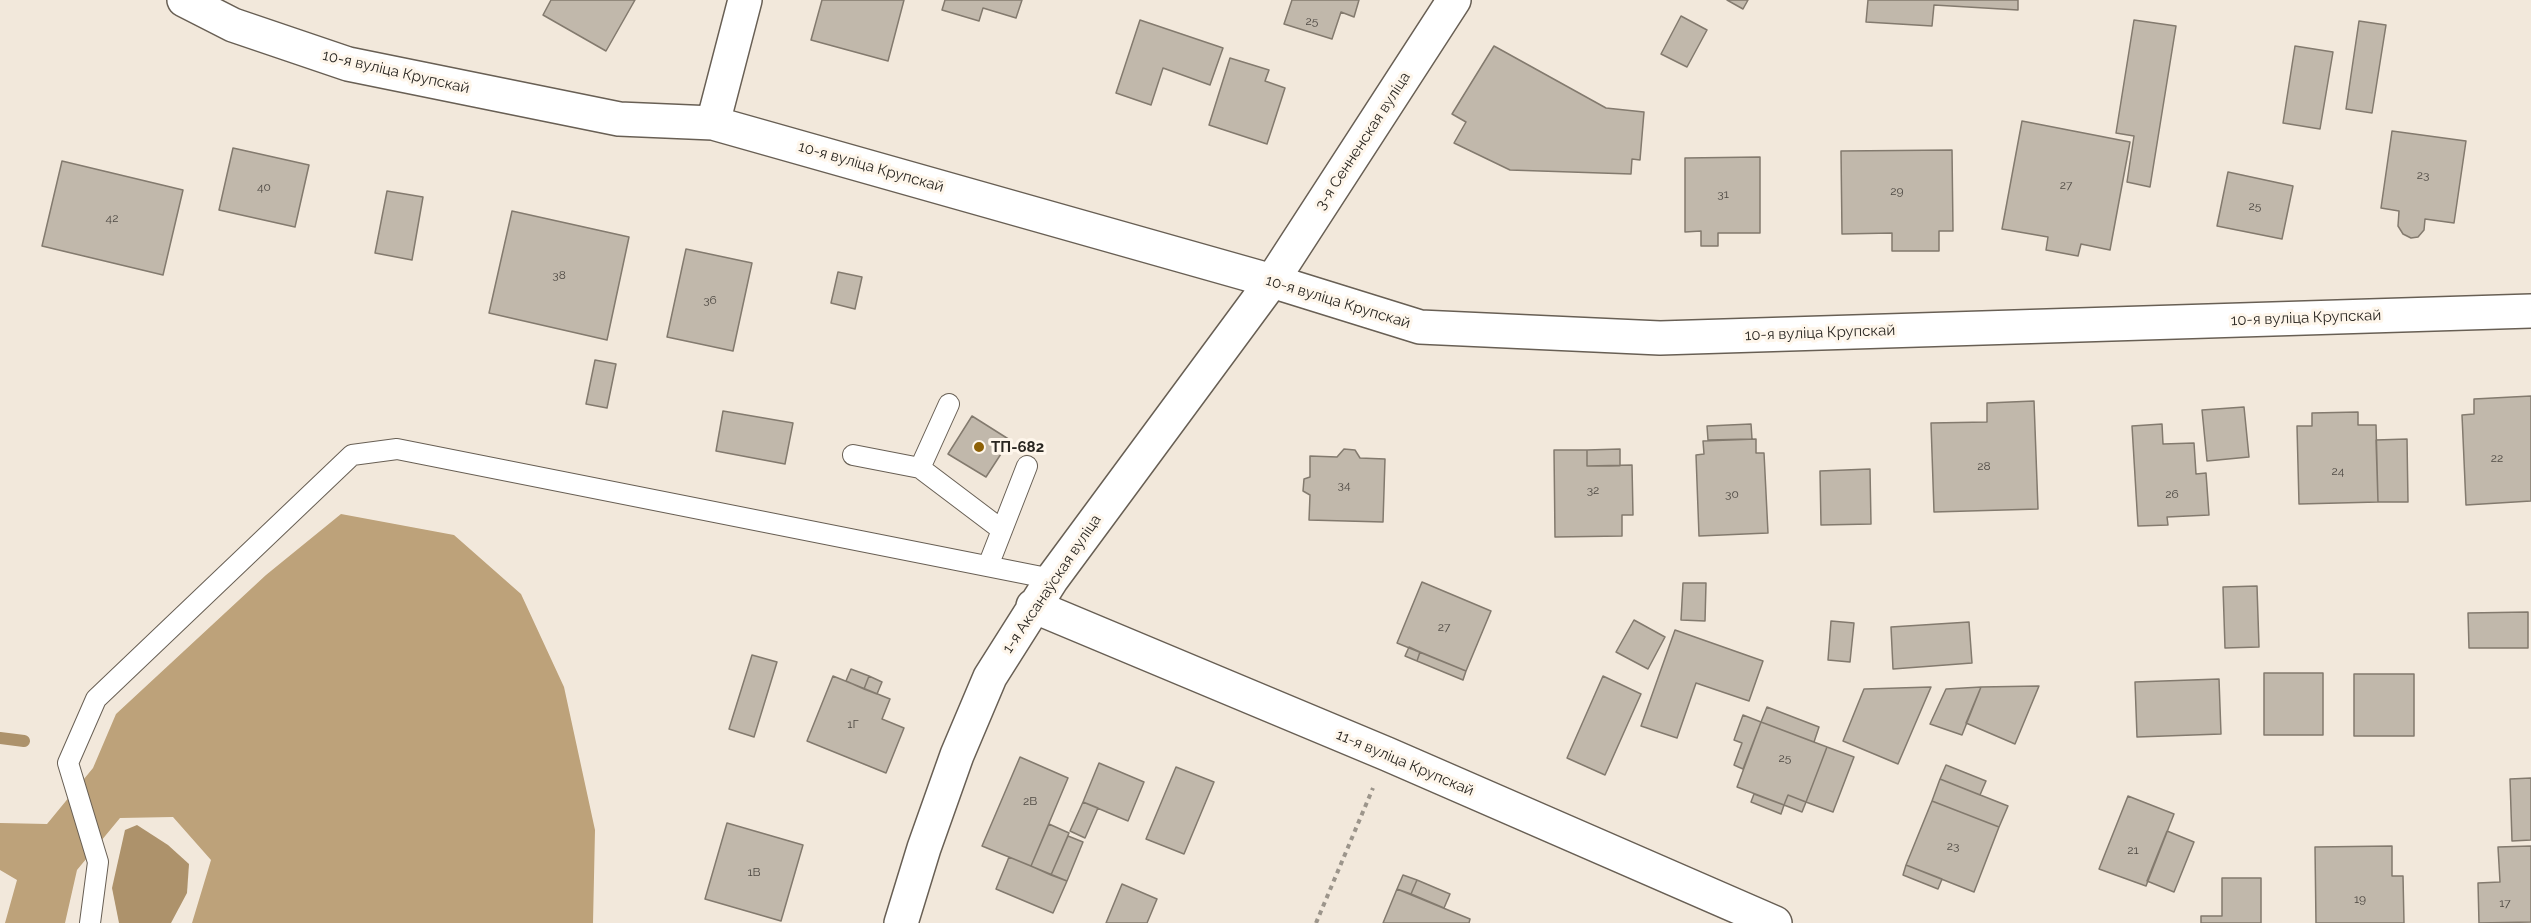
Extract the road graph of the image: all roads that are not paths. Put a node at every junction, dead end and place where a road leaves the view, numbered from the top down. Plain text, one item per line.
1 (184, 0) edge
2 (745, 0) edge
3 (1454, 0) edge
4 (713, 123) junction
5 (1272, 281) junction
6 (2531, 312) edge
7 (949, 404) dead end
8 (853, 455) dead end
9 (1027, 466) dead end
10 (920, 468) junction
11 (1002, 530) junction
12 (988, 566) junction
13 (1052, 579) junction
14 (1033, 606) junction
15 (90, 923) edge
16 (901, 923) edge
17 (1775, 923) edge

1 - 4 street, 10-я вуліца Крупскай
2 - 4 street
3 - 5 street, 3-я Сенненская вуліца
4 - 5 street, 10-я вуліца Крупскай
5 - 6 street, 10-я вуліца Крупскай
5 - 13 street, 1-я Аксанаўская вуліца
7 - 10 lane
8 - 10 lane
9 - 11 lane
10 - 11 lane
11 - 12 lane
12 - 13 lane
12 - 15 lane
13 - 14 street, 1-я Аксанаўская вуліца
14 - 16 street, 1-я Аксанаўская вуліца
14 - 17 street, 11-я вуліца Крупскай

